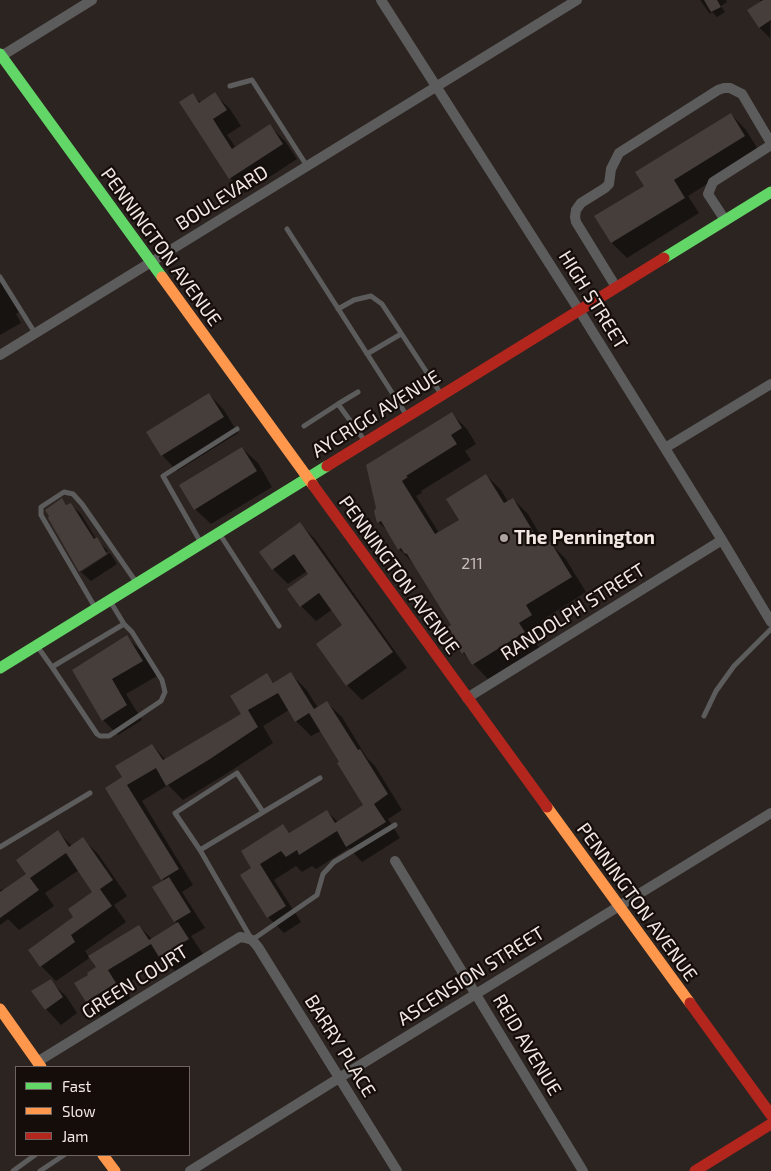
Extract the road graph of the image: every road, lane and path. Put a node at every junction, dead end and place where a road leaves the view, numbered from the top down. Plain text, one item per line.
1 (92, 0) edge
2 (381, 0) edge
3 (577, 0) edge
4 (0, 56) edge
5 (230, 86) dead end
6 (436, 86) junction
7 (771, 144) edge
8 (307, 166) junction
9 (771, 192) edge
10 (725, 220) junction
11 (287, 229) dead end
12 (150, 262) junction
13 (0, 277) edge
14 (616, 287) junction
15 (338, 309) junction
16 (579, 310) junction
17 (35, 333) junction
18 (401, 334) junction
19 (367, 354) junction
20 (0, 355) edge
21 (771, 384) edge
22 (358, 392) dead end
23 (442, 394) junction
24 (338, 404) junction
25 (407, 416) junction
26 (304, 426) dead end
27 (237, 429) dead end
28 (365, 442) junction
29 (665, 448) junction
30 (307, 478) junction
31 (219, 532) junction
32 (722, 540) junction
33 (201, 544) junction
34 (137, 584) junction
35 (110, 600) junction
36 (96, 609) junction
37 (771, 622) edge
38 (124, 624) junction
39 (279, 626) dead end
40 (771, 629) edge
41 (36, 646) junction
42 (52, 667) junction
43 (0, 668) edge
44 (467, 698) junction
45 (704, 716) dead end
46 (320, 778) dead end
47 (90, 793) dead end
48 (263, 812) junction
49 (771, 813) edge
50 (395, 825) dead end
51 (0, 847) edge
52 (200, 850) junction
53 (395, 861) dead end
54 (618, 906) junction
55 (252, 940) junction
56 (476, 994) junction
57 (2, 1017) edge
58 (39, 1065) edge
59 (339, 1078) junction
60 (771, 1115) edge
61 (771, 1124) edge
62 (34, 1156) edge
63 (62, 1156) edge
64 (104, 1156) edge
65 (13, 1171) edge
66 (40, 1171) edge
67 (115, 1171) edge
68 (190, 1171) edge
69 (396, 1171) edge
70 (583, 1171) edge
71 (695, 1171) edge

1 - 4 street
2 - 6 street, HIGH STREET
3 - 6 street, BOULEVARD
4 - 12 street, PENNINGTON AVENUE
5 - 8 lane
6 - 8 street, BOULEVARD
6 - 16 street, HIGH STREET
7 - 10 street
7 - 14 street
8 - 12 street, BOULEVARD
9 - 10 street, AYCRIGG AVENUE
10 - 14 street, AYCRIGG AVENUE
11 - 15 lane
12 - 17 street, BOULEVARD
12 - 30 street, PENNINGTON AVENUE
13 - 17 lane
14 - 16 street, AYCRIGG AVENUE
15 - 18 lane
15 - 19 lane
16 - 23 street, AYCRIGG AVENUE
16 - 29 street, HIGH STREET
17 - 20 street, BOULEVARD
18 - 19 lane
18 - 23 lane
19 - 25 lane
21 - 29 street
22 - 24 lane
23 - 25 street, AYCRIGG AVENUE
24 - 26 lane
24 - 28 lane
25 - 28 street, AYCRIGG AVENUE
27 - 33 lane
28 - 30 street, AYCRIGG AVENUE
29 - 32 street, HIGH STREET
30 - 31 street, AYCRIGG AVENUE
30 - 44 street, PENNINGTON AVENUE
31 - 33 street, AYCRIGG AVENUE
31 - 39 lane
32 - 37 street, HIGH STREET
32 - 44 street, RANDOLPH STREET
33 - 34 street, AYCRIGG AVENUE
34 - 35 street, AYCRIGG AVENUE
34 - 36 lane
35 - 36 street, AYCRIGG AVENUE
35 - 38 lane
36 - 41 street, AYCRIGG AVENUE
38 - 42 lane
38 - 42 lane
40 - 45 lane
41 - 42 lane
41 - 43 street, AYCRIGG AVENUE
44 - 54 street, PENNINGTON AVENUE
46 - 48 lane
47 - 51 lane
48 - 52 lane
48 - 52 lane
49 - 54 street, ASCENSION STREET
50 - 55 lane
52 - 55 lane
53 - 56 street, REID AVENUE
54 - 56 street, ASCENSION STREET
54 - 60 street, PENNINGTON AVENUE
55 - 58 street, GREEN COURT
55 - 59 street, BARRY PLACE
56 - 59 street, ASCENSION STREET
56 - 70 street, REID AVENUE
57 - 58 street
59 - 68 street, ASCENSION STREET
59 - 69 street, BARRY PLACE
61 - 71 street
62 - 65 lane
63 - 66 lane
64 - 67 street

